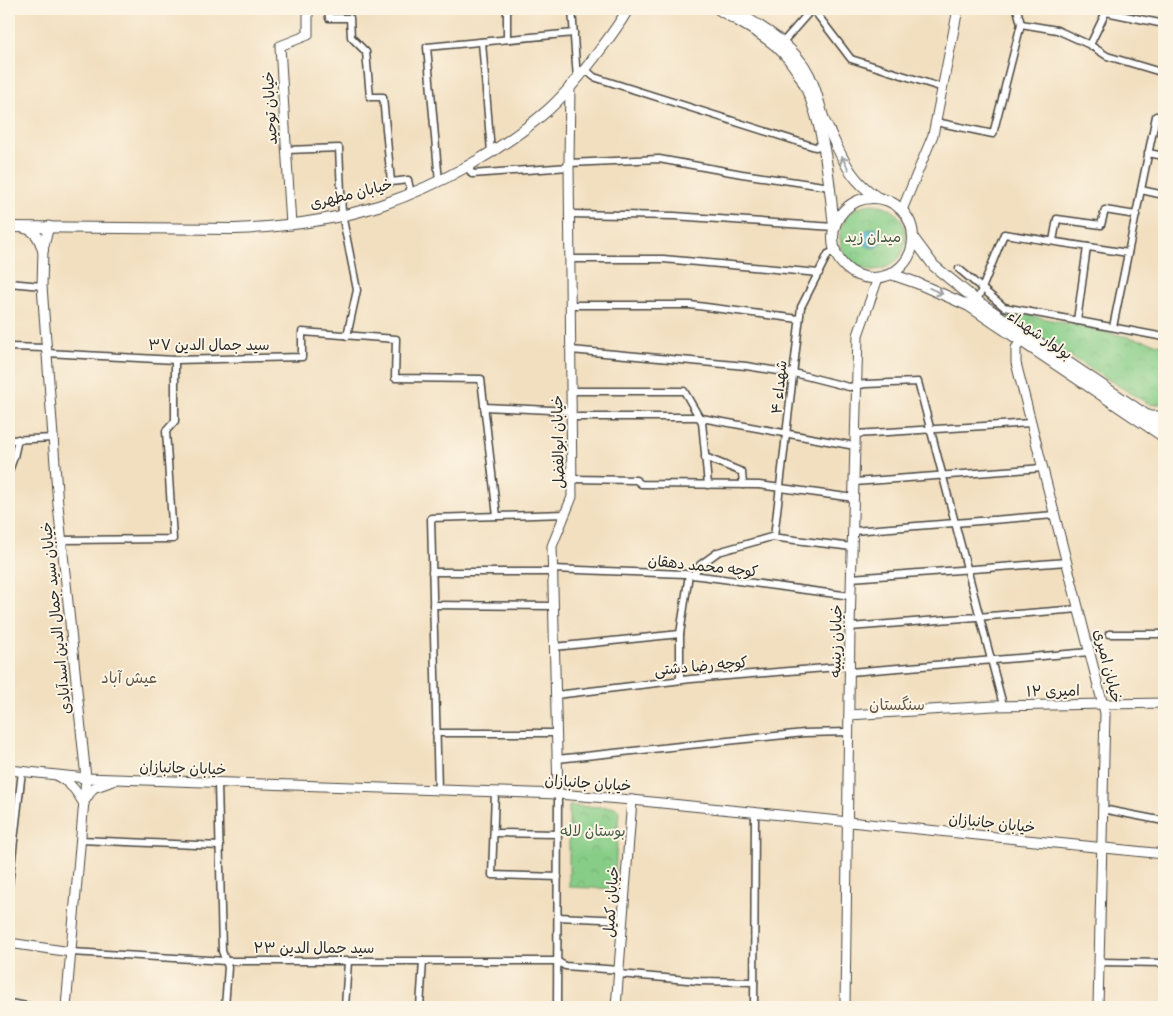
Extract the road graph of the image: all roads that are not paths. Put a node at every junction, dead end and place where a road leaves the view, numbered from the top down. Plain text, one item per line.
1 (308, 9) edge
2 (328, 9) edge
3 (507, 9) edge
4 (572, 9) edge
5 (628, 9) edge
6 (718, 9) edge
7 (732, 9) edge
8 (813, 9) edge
9 (958, 9) edge
10 (1017, 9) edge
11 (1021, 24) junction
12 (1164, 24) edge
13 (574, 33) junction
14 (507, 39) junction
15 (482, 42) junction
16 (784, 42) junction
17 (1090, 44) junction
18 (586, 70) junction
19 (1164, 73) edge
20 (574, 82) junction
21 (943, 88) junction
22 (1164, 118) edge
23 (936, 122) junction
24 (824, 145) junction
25 (287, 150) junction
26 (491, 152) junction
27 (1148, 153) junction
28 (1164, 156) edge
29 (467, 165) junction
30 (569, 165) junction
31 (439, 182) junction
32 (830, 187) junction
33 (1141, 190) junction
34 (410, 194) junction
35 (1164, 195) edge
36 (878, 198) junction
37 (902, 210) junction
38 (342, 214) junction
39 (570, 214) junction
40 (1136, 215) junction
41 (291, 225) junction
42 (9, 227) edge
43 (834, 227) junction
44 (27, 228) junction
45 (46, 228) junction
46 (914, 239) junction
47 (1053, 242) junction
48 (1087, 247) junction
49 (43, 250) junction
50 (835, 252) junction
51 (1128, 253) junction
52 (570, 259) junction
53 (959, 269) dead end
54 (819, 273) junction
55 (891, 274) junction
56 (878, 278) junction
57 (9, 283) edge
58 (42, 286) junction
59 (982, 288) junction
60 (977, 301) junction
61 (571, 305) junction
62 (1002, 312) junction
63 (799, 319) junction
64 (1077, 320) junction
65 (1113, 327) junction
66 (347, 336) junction
67 (1164, 337) edge
68 (1021, 341) junction
69 (9, 347) edge
70 (47, 350) junction
71 (571, 350) junction
72 (175, 360) junction
73 (793, 374) junction
74 (1086, 380) junction
75 (857, 386) junction
76 (571, 392) junction
77 (484, 407) junction
78 (572, 414) junction
79 (1148, 416) junction
80 (1164, 416) edge
81 (699, 418) junction
82 (1031, 423) junction
83 (1164, 427) edge
84 (930, 429) junction
85 (786, 434) junction
86 (856, 434) junction
87 (1164, 437) edge
88 (54, 438) junction
89 (9, 440) edge
90 (18, 440) junction
91 (855, 446) junction
92 (705, 457) junction
93 (1043, 468) junction
94 (9, 471) edge
95 (942, 476) junction
96 (572, 479) junction
97 (854, 482) junction
98 (708, 485) junction
99 (743, 485) junction
100 (780, 488) junction
101 (854, 498) junction
102 (565, 514) junction
103 (1055, 515) junction
104 (497, 516) junction
105 (955, 523) junction
106 (853, 531) junction
107 (774, 537) junction
108 (62, 540) junction
109 (852, 547) junction
110 (1067, 562) junction
111 (552, 570) junction
112 (967, 570) junction
113 (432, 572) junction
114 (691, 574) junction
115 (851, 578) junction
116 (851, 596) junction
117 (433, 605) junction
118 (553, 606) junction
119 (1079, 609) junction
120 (979, 616) junction
121 (850, 627) junction
122 (680, 634) junction
123 (1109, 634) dead end
124 (1164, 634) edge
125 (554, 647) junction
126 (1090, 652) junction
127 (991, 660) junction
128 (850, 669) junction
129 (680, 680) junction
130 (556, 695) junction
131 (1164, 703) edge
132 (1103, 704) junction
133 (1002, 705) junction
134 (849, 715) junction
135 (849, 732) junction
136 (436, 733) junction
137 (557, 733) junction
138 (557, 759) junction
139 (9, 770) edge
140 (22, 771) junction
141 (56, 775) junction
142 (86, 778) junction
143 (117, 780) junction
144 (218, 783) junction
145 (438, 790) junction
146 (495, 792) junction
147 (558, 794) junction
148 (632, 800) junction
149 (84, 804) junction
150 (1102, 809) junction
151 (755, 812) junction
152 (1164, 821) edge
153 (848, 822) junction
154 (494, 833) junction
155 (558, 834) junction
156 (80, 840) junction
157 (220, 846) junction
158 (1101, 848) junction
159 (1164, 854) edge
160 (558, 877) junction
161 (9, 884) edge
162 (558, 917) junction
163 (623, 920) junction
164 (9, 943) edge
165 (71, 952) junction
166 (348, 960) junction
167 (226, 961) junction
168 (423, 961) junction
169 (557, 961) junction
170 (1099, 962) junction
171 (1164, 963) edge
172 (619, 972) junction
173 (754, 982) junction
174 (9, 1003) edge
175 (33, 1007) edge
176 (66, 1007) edge
177 (225, 1007) edge
178 (345, 1007) edge
179 (420, 1007) edge
180 (557, 1007) edge
181 (616, 1007) edge
182 (754, 1007) edge
183 (845, 1007) edge
184 (1098, 1007) edge

1 - 25 street, خیابان توحید
2 - 34 street
3 - 14 street
4 - 13 street
5 - 18 main road, خیابان مطهری
6 - 24 main road
7 - 16 main road
8 - 16 street
8 - 21 street
9 - 21 street
10 - 11 street
11 - 17 street
11 - 23 street
12 - 17 street
13 - 14 street
13 - 20 street
14 - 15 street
15 - 26 street
15 - 31 street
36 -> 16 main road
17 - 19 street
18 - 20 main road, خیابان مطهری
18 - 24 street
20 - 26 main road, خیابان مطهری
20 - 30 street, خیابان ابوالفضل
21 - 23 street
22 - 27 street
23 - 37 street
24 - 32 main road
25 - 38 street
25 - 41 street, خیابان توحید
26 - 29 main road, خیابان مطهری
27 - 28 street
27 - 33 street
29 - 30 street
29 - 31 main road, خیابان مطهری
30 - 32 street
30 - 39 street, خیابان ابوالفضل
31 - 34 main road, خیابان مطهری
32 - 43 main road
33 - 35 street
33 - 40 street
34 - 38 main road, خیابان مطهری
36 - 37 main road
36 - 43 main road
37 - 46 main road
38 - 41 main road, خیابان مطهری
38 - 66 street
39 - 43 street
39 - 52 street, خیابان ابوالفضل
40 - 47 street
40 - 51 street
41 - 45 main road, خیابان مطهری
42 - 44 main road
43 - 50 main road
44 - 45 main road
44 - 49 main road
45 - 49 main road
46 - 55 main road
46 - 60 main road, بولوار شهداء
47 - 48 street
47 - 59 street
48 - 51 street
48 - 64 street
49 - 58 street, خیابان سید جمال الدین اسدآبادی
50 - 54 street, شهداء ۴
50 - 56 main road
51 - 65 street
52 - 54 street
52 - 61 street, خیابان ابوالفضل
53 - 59 street
54 - 63 street, شهداء ۴
55 - 56 main road
55 -> 68 main road, بولوار شهداء
56 - 75 street, خیابان زینبیه
57 - 58 street
58 - 70 street, خیابان سید جمال الدین اسدآبادی
59 - 60 street
59 - 62 street
60 - 62 main road, بولوار شهداء
61 - 63 street
61 - 71 street, خیابان ابوالفضل
62 - 64 street
62 - 74 main road, بولوار شهداء
63 - 73 street, شهداء ۴
64 - 65 street
65 - 67 street
66 - 72 street, سید جمال الدین ۳۷
66 - 77 street
68 - 74 main road, بولوار شهداء
68 - 82 street, خیابان امیری
69 - 70 street, سید جمال الدین ۳۷
70 - 72 street, سید جمال الدین ۳۷
70 - 88 street, خیابان سید جمال الدین اسدآبادی
71 - 73 street
71 - 76 street, خیابان ابوالفضل
72 - 108 street
73 - 75 street
73 - 85 street, شهداء ۴
74 - 79 main road, بولوار شهداء
74 - 87 main road, بولوار شهداء
75 - 84 street
75 - 86 street, خیابان زینبیه
76 - 78 street, خیابان ابوالفضل
76 - 81 street
77 - 78 street
77 - 104 street
78 - 81 street
78 - 96 street, خیابان ابوالفضل
79 - 80 street
79 - 83 main road, بولوار شهداء
81 - 85 street
81 - 92 street
82 - 84 street
82 - 93 street, خیابان امیری
84 - 86 street
84 - 95 street
85 - 91 street
85 - 100 street, شهداء ۴
86 - 91 street, خیابان زینبیه
88 - 90 street
88 - 108 street, خیابان سید جمال الدین اسدآبادی
89 - 90 street
90 - 94 street
91 - 97 street, خیابان زینبیه
92 - 98 street
92 - 99 street
93 - 95 street
93 - 103 street, خیابان امیری
95 - 97 street
95 - 105 street
96 - 98 street
96 - 102 street, خیابان ابوالفضل
97 - 101 street, خیابان زینبیه
98 - 99 street
99 - 100 street
100 - 101 street
100 - 107 street, شهداء ۴
101 - 106 street, خیابان زینبیه
102 - 104 street
102 - 111 street, خیابان ابوالفضل
103 - 105 street
103 - 110 street, خیابان امیری
104 - 113 street
105 - 106 street
105 - 112 street
106 - 109 street, خیابان زینبیه
107 - 109 street
107 - 114 street
108 - 142 street, خیابان سید جمال الدین اسدآبادی
109 - 115 street, خیابان زینبیه
110 - 112 street
110 - 119 street, خیابان امیری
111 - 113 street, کوچه محمد دهقان
111 - 114 street, کوچه محمد دهقان
111 - 118 street, خیابان ابوالفضل
112 - 115 street
112 - 120 street
113 - 117 street
114 - 116 street, کوچه محمد دهقان
114 - 122 street
115 - 116 street, خیابان زینبیه
116 - 121 street, خیابان زینبیه
117 - 118 street
117 - 136 street
118 - 125 street, خیابان ابوالفضل
119 - 120 street
119 - 126 street, خیابان امیری
120 - 121 street
120 - 127 street
121 - 128 street, خیابان زینبیه
122 - 125 street
122 - 129 street
123 - 124 street
125 - 130 street, خیابان ابوالفضل
126 - 127 street, کوچه رضا دشتی
126 - 132 street, خیابان امیری
127 - 128 street, کوچه رضا دشتی
127 - 133 street
128 - 129 street, کوچه رضا دشتی
128 - 134 street, خیابان زینبیه
129 - 130 street, کوچه رضا دشتی
130 - 137 street, خیابان ابوالفضل
131 - 132 street, امیری ۱۲
132 - 133 street, امیری ۱۲
132 - 150 street, خیابان امیری
133 - 134 street, امیری ۱۲
134 - 135 street, خیابان زینبیه
135 - 138 street
135 - 153 street, خیابان زینبیه
136 - 137 street
136 - 145 street
137 - 138 street, خیابان ابوالفضل
138 - 147 street, خیابان ابوالفضل
139 - 140 street, خیابان جانبازان
140 - 141 street, خیابان جانبازان
140 - 161 street
141 - 142 street, خیابان جانبازان
141 - 149 street
142 - 143 street, خیابان جانبازان
142 - 149 street, خیابان سید جمال الدین اسدآبادی
143 - 144 street, خیابان جانبازان
143 - 149 street
144 - 145 street, خیابان جانبازان
144 - 157 street
145 - 146 street, خیابان جانبازان
146 - 147 street, خیابان جانبازان
146 - 154 street
147 - 148 street, خیابان جانبازان
147 - 155 street
148 - 151 street, خیابان جانبازان
148 - 163 street, خیابان کمیل
149 - 156 street, خیابان سید جمال الدین اسدآبادی
150 - 152 street
150 - 158 street, خیابان امیری
151 - 153 street, خیابان جانبازان
151 - 173 street
153 - 158 street, خیابان جانبازان
153 - 183 street, خیابان زینبیه
154 - 155 street
154 - 160 street
155 - 160 street
156 - 157 street
156 - 165 street, خیابان سید جمال الدین اسدآبادی
157 - 167 street
158 - 159 street, خیابان جانبازان
158 - 170 street, خیابان امیری
160 - 162 street
162 - 163 street
162 - 169 street
163 - 172 street, خیابان کمیل
164 - 165 street
165 - 167 street, سید جمال الدین ۲۳
165 - 176 street, خیابان سید جمال الدین اسدآبادی
166 - 167 street, سید جمال الدین ۲۳
166 - 168 street, سید جمال الدین ۲۳
166 - 178 street
167 - 177 street
168 - 169 street, سید جمال الدین ۲۳
168 - 179 street
169 - 172 street, سید جمال الدین ۲۳
169 - 180 street
170 - 171 street
170 - 184 street, خیابان امیری
172 - 173 street, سید جمال الدین ۲۳
172 - 181 street, خیابان کمیل
173 - 182 street
174 - 175 street

